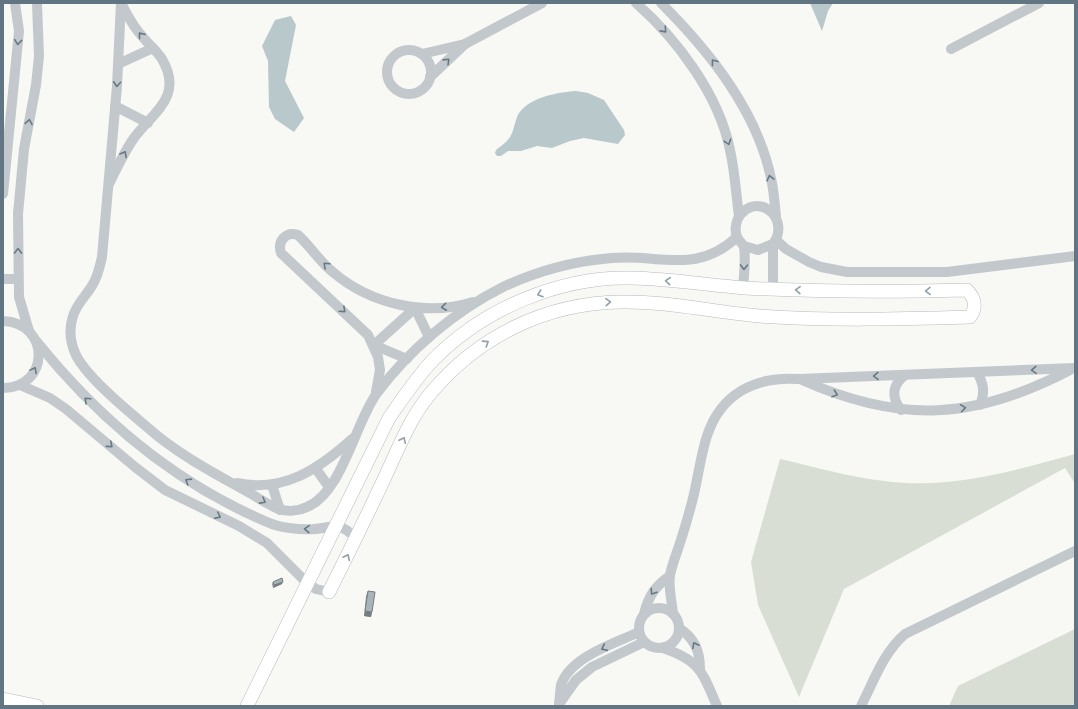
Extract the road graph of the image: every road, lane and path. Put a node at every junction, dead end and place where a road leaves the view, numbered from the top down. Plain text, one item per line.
1 (16, 3) edge
2 (37, 3) edge
3 (121, 3) edge
4 (636, 3) edge
5 (661, 3) edge
6 (1039, 3) edge
7 (538, 4) edge
8 (465, 44) junction
9 (153, 48) junction
10 (951, 49) dead end
11 (422, 54) junction
12 (118, 64) junction
13 (430, 77) junction
14 (115, 106) junction
15 (148, 123) junction
16 (106, 189) junction
17 (3, 194) edge
18 (739, 216) junction
19 (776, 217) junction
20 (737, 237) junction
21 (774, 242) junction
22 (744, 246) junction
23 (1075, 256) edge
24 (3, 279) edge
25 (18, 279) junction
26 (744, 288) junction
27 (773, 289) junction
28 (482, 299) junction
29 (415, 308) junction
30 (3, 321) edge
31 (29, 331) junction
32 (429, 337) junction
33 (37, 342) junction
34 (374, 345) junction
35 (407, 358) junction
36 (1074, 368) edge
37 (977, 372) junction
38 (905, 375) junction
39 (799, 379) junction
40 (20, 385) junction
41 (3, 388) edge
42 (376, 394) junction
43 (980, 405) junction
44 (901, 410) junction
45 (352, 439) junction
46 (316, 469) junction
47 (229, 482) junction
48 (272, 485) junction
49 (330, 487) junction
50 (280, 510) junction
51 (337, 526) junction
52 (356, 539) junction
53 (1075, 551) edge
54 (670, 576) junction
55 (307, 583) junction
56 (329, 592) joint
57 (644, 614) junction
58 (673, 614) junction
59 (679, 628) junction
60 (639, 632) junction
61 (644, 642) junction
62 (663, 648) junction
63 (576, 664) junction
64 (700, 669) junction
65 (583, 673) junction
66 (3, 699) edge
67 (558, 705) edge
68 (37, 706) edge
69 (247, 706) edge
70 (717, 706) edge
71 (861, 706) edge

1 -> 17 street
25 -> 2 street
9 -> 3 street
3 - 12 street
4 -> 18 street
19 -> 5 street
6 - 10 street
7 - 8 street
8 - 11 street
13 -> 8 street
9 - 12 street
9 - 15 street
11 - 13 street
11 - 13 street
12 -> 14 street
14 - 15 street
14 - 16 street
16 -> 15 street
16 - 47 street
18 - 19 street
18 - 20 street
19 - 21 street
20 - 22 street
20 - 28 street
21 - 22 street
21 - 23 street
21 - 27 street
22 -> 26 street
24 - 25 street
25 - 31 street
26 - 27 main road
26 -> 51 main road
52 -> 27 main road
28 -> 29 street
28 - 32 street
29 - 32 street
29 - 34 street
29 -> 34 street
30 - 31 street
31 - 33 street
32 - 35 street
40 -> 33 street
51 -> 33 street
34 - 35 street
34 - 42 street
35 - 42 street
36 -> 37 street
36 - 43 street
37 - 38 street
37 - 43 street
38 -> 39 street
38 - 44 street
39 -> 44 street
39 - 54 street
40 - 41 street
40 -> 55 street
42 - 45 street
44 -> 43 street
45 - 46 street
45 - 49 street
46 - 48 street
46 - 49 street
47 - 48 street
47 -> 50 street
48 - 50 street
49 - 50 street
51 - 52 street
51 - 55 main road
56 -> 52 main road
53 - 71 street
54 -> 57 street
54 - 58 street
55 - 56 street
55 - 69 main road
57 - 58 street
57 - 60 street
58 - 59 street
59 - 62 street
64 -> 59 street
60 - 61 street
60 -> 63 street
61 - 62 street
61 - 65 street
62 - 64 street
63 - 65 street
63 - 67 street
64 - 70 street
65 - 67 street
66 - 68 main road

